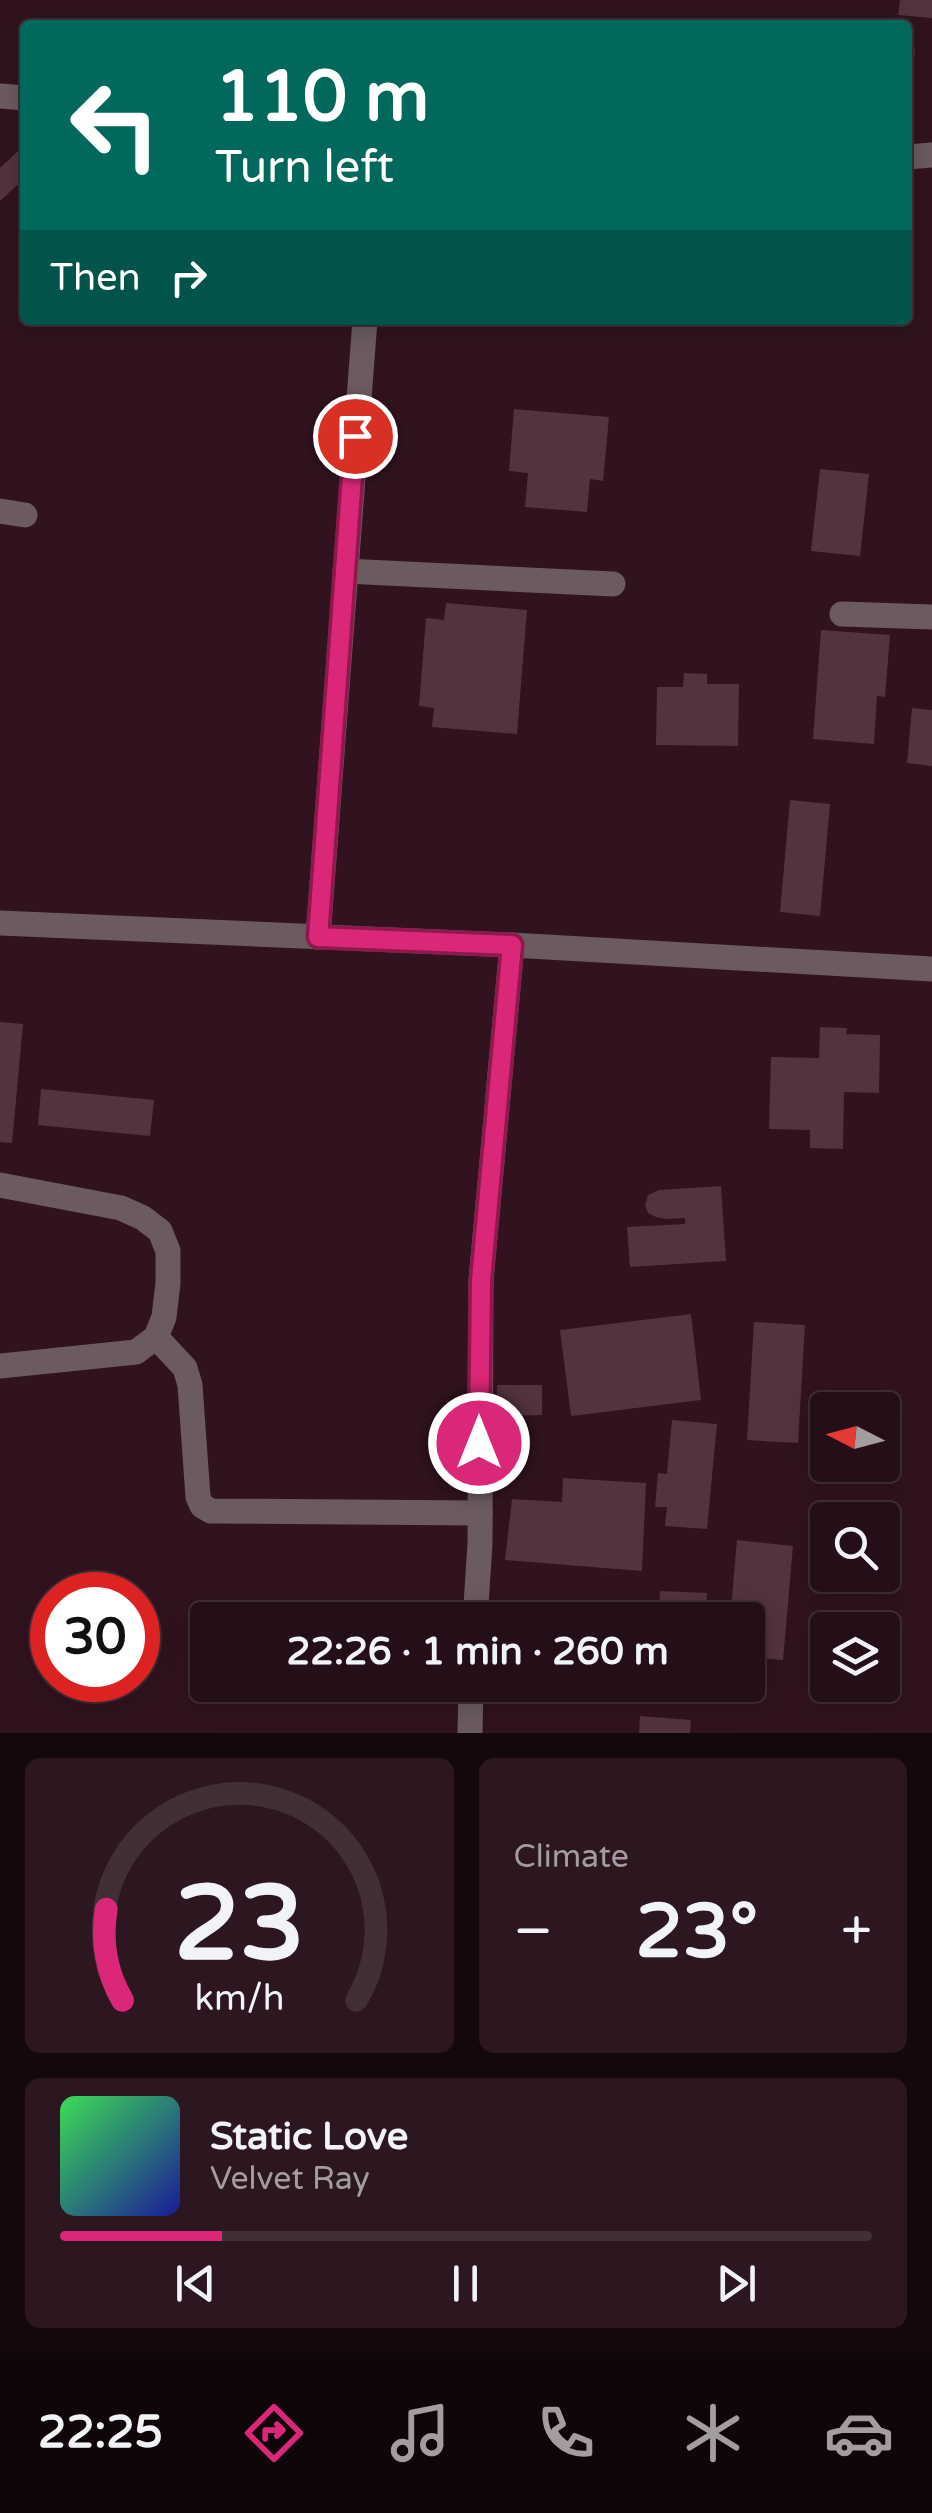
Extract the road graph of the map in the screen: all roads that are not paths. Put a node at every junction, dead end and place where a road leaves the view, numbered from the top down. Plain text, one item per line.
1 (365, 325) edge
2 (344, 571) junction
3 (612, 584) dead end
4 (842, 614) dead end
5 (932, 617) edge
6 (0, 924) edge
7 (318, 937) junction
8 (512, 945) junction
9 (932, 968) edge
10 (0, 1185) edge
11 (156, 1337) junction
12 (0, 1366) edge
13 (480, 1513) junction
14 (476, 1602) edge
15 (471, 1702) edge
16 (470, 1733) edge

1 - 2 street
2 - 3 street
2 - 7 street
4 - 5 street
6 - 7 street
7 - 8 street
8 - 9 street
8 - 13 street
10 - 11 street
11 - 12 street
11 - 13 street
13 - 14 street
15 - 16 street

